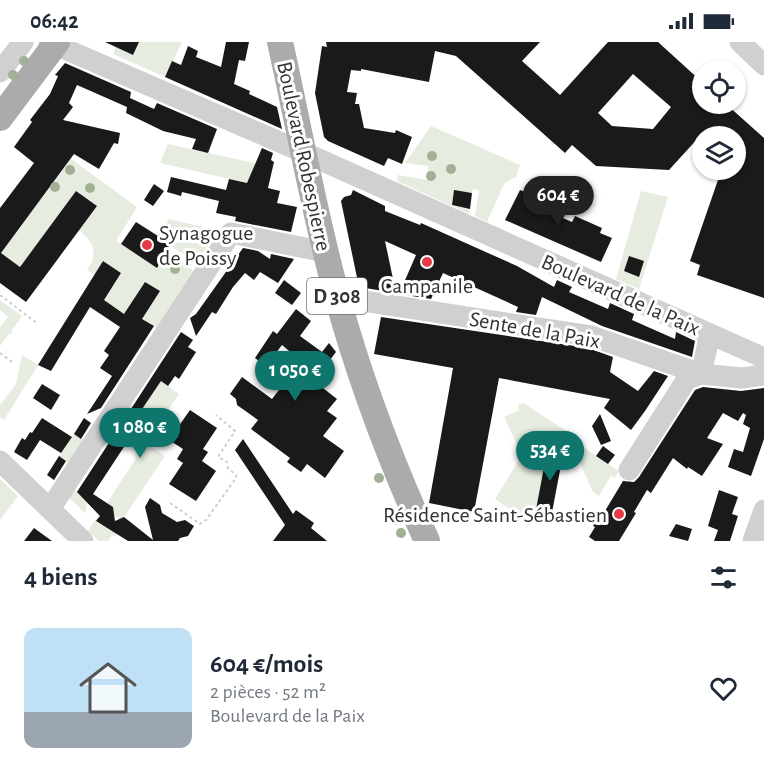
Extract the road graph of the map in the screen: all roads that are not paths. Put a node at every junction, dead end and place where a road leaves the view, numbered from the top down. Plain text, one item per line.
1 (23, 42) edge
2 (280, 42) edge
3 (740, 42) edge
4 (54, 43) edge
5 (764, 65) edge
6 (0, 72) edge
7 (0, 118) edge
8 (304, 153) junction
9 (325, 252) junction
10 (337, 297) junction
11 (710, 334) junction
12 (764, 358) edge
13 (701, 374) junction
14 (764, 375) edge
15 (0, 460) edge
16 (629, 470) dead end
17 (50, 509) junction
18 (764, 510) edge
19 (83, 541) edge
20 (427, 541) edge
21 (753, 541) edge

1 - 6 street
2 - 8 main road, Boulevard Robespierre / D 308
3 - 5 street
4 - 7 main road
4 - 8 street, Boulevard de la Paix
8 - 9 main road, Boulevard Robespierre / D 308
8 - 11 street, Boulevard de la Paix
9 - 10 main road, Boulevard Robespierre / D 308
9 - 17 street
10 - 13 street, Sente de la Paix
10 - 20 main road, Boulevard Robespierre / D 308
11 - 12 street, Boulevard de la Paix
11 - 13 street
13 - 14 street, Sente de la Paix
13 - 16 street
15 - 17 street
17 - 19 street
18 - 21 street

